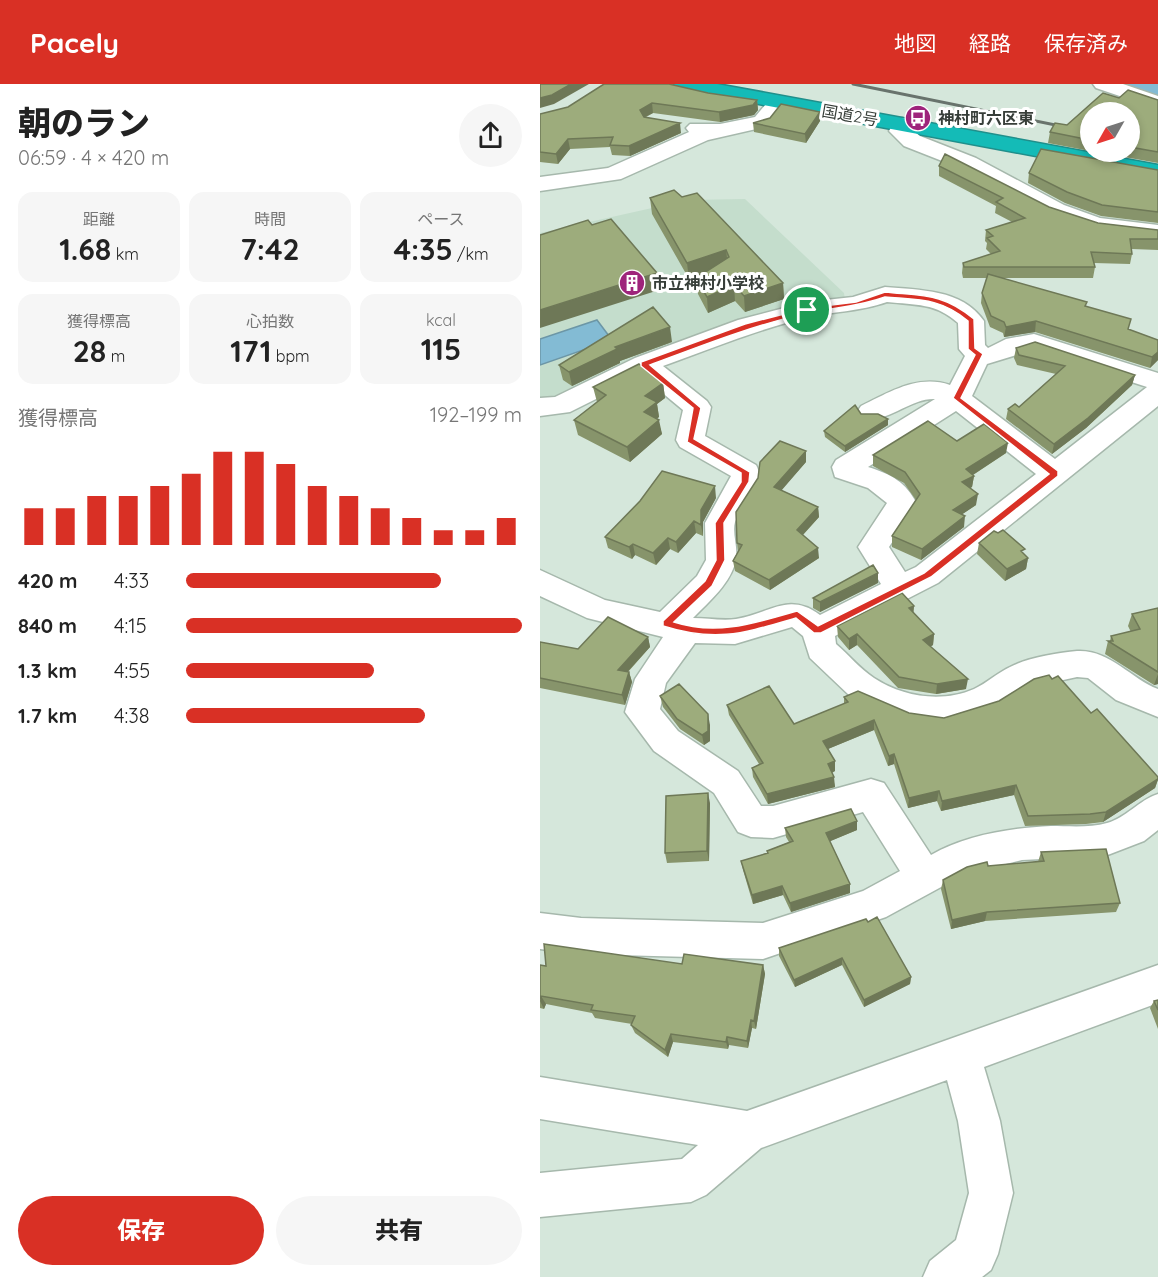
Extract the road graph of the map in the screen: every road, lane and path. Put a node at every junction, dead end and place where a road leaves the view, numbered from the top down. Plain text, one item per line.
1 (684, 84) edge
2 (1103, 84) edge
3 (778, 102) junction
4 (1158, 103) edge
5 (902, 124) junction
6 (673, 126) edge
7 (720, 130) junction
8 (1158, 172) edge
9 (540, 184) edge
10 (1158, 232) edge
11 (979, 354) junction
12 (644, 364) junction
13 (1158, 382) edge
14 (1158, 392) edge
15 (957, 398) junction
16 (540, 407) edge
17 (871, 412) edge
18 (1055, 474) junction
19 (540, 582) edge
20 (900, 589) junction
21 (676, 627) junction
22 (818, 630) junction
23 (1158, 703) edge
24 (1158, 809) edge
25 (924, 876) junction
26 (540, 931) edge
27 (1158, 984) edge
28 (960, 1054) junction
29 (540, 1098) edge
30 (747, 1132) junction
31 (540, 1195) edge
32 (946, 1277) edge

1 - 3 highway, 国道2号
2 - 4 street
3 - 5 highway, 国道2号
3 - 7 street
5 - 8 highway, 国道2号
5 - 10 street
6 - 7 street
7 - 9 street
11 - 12 street
11 - 13 street
11 - 15 street
12 - 16 street
12 - 21 street
14 - 18 street
15 - 17 street
15 - 18 street
15 - 20 street
18 - 20 street
19 - 21 street
20 - 22 street
21 - 22 street
21 - 25 street
22 - 23 street
24 - 25 street
25 - 26 street
27 - 28 street
28 - 30 street
28 - 32 street
29 - 30 street
30 - 31 street

